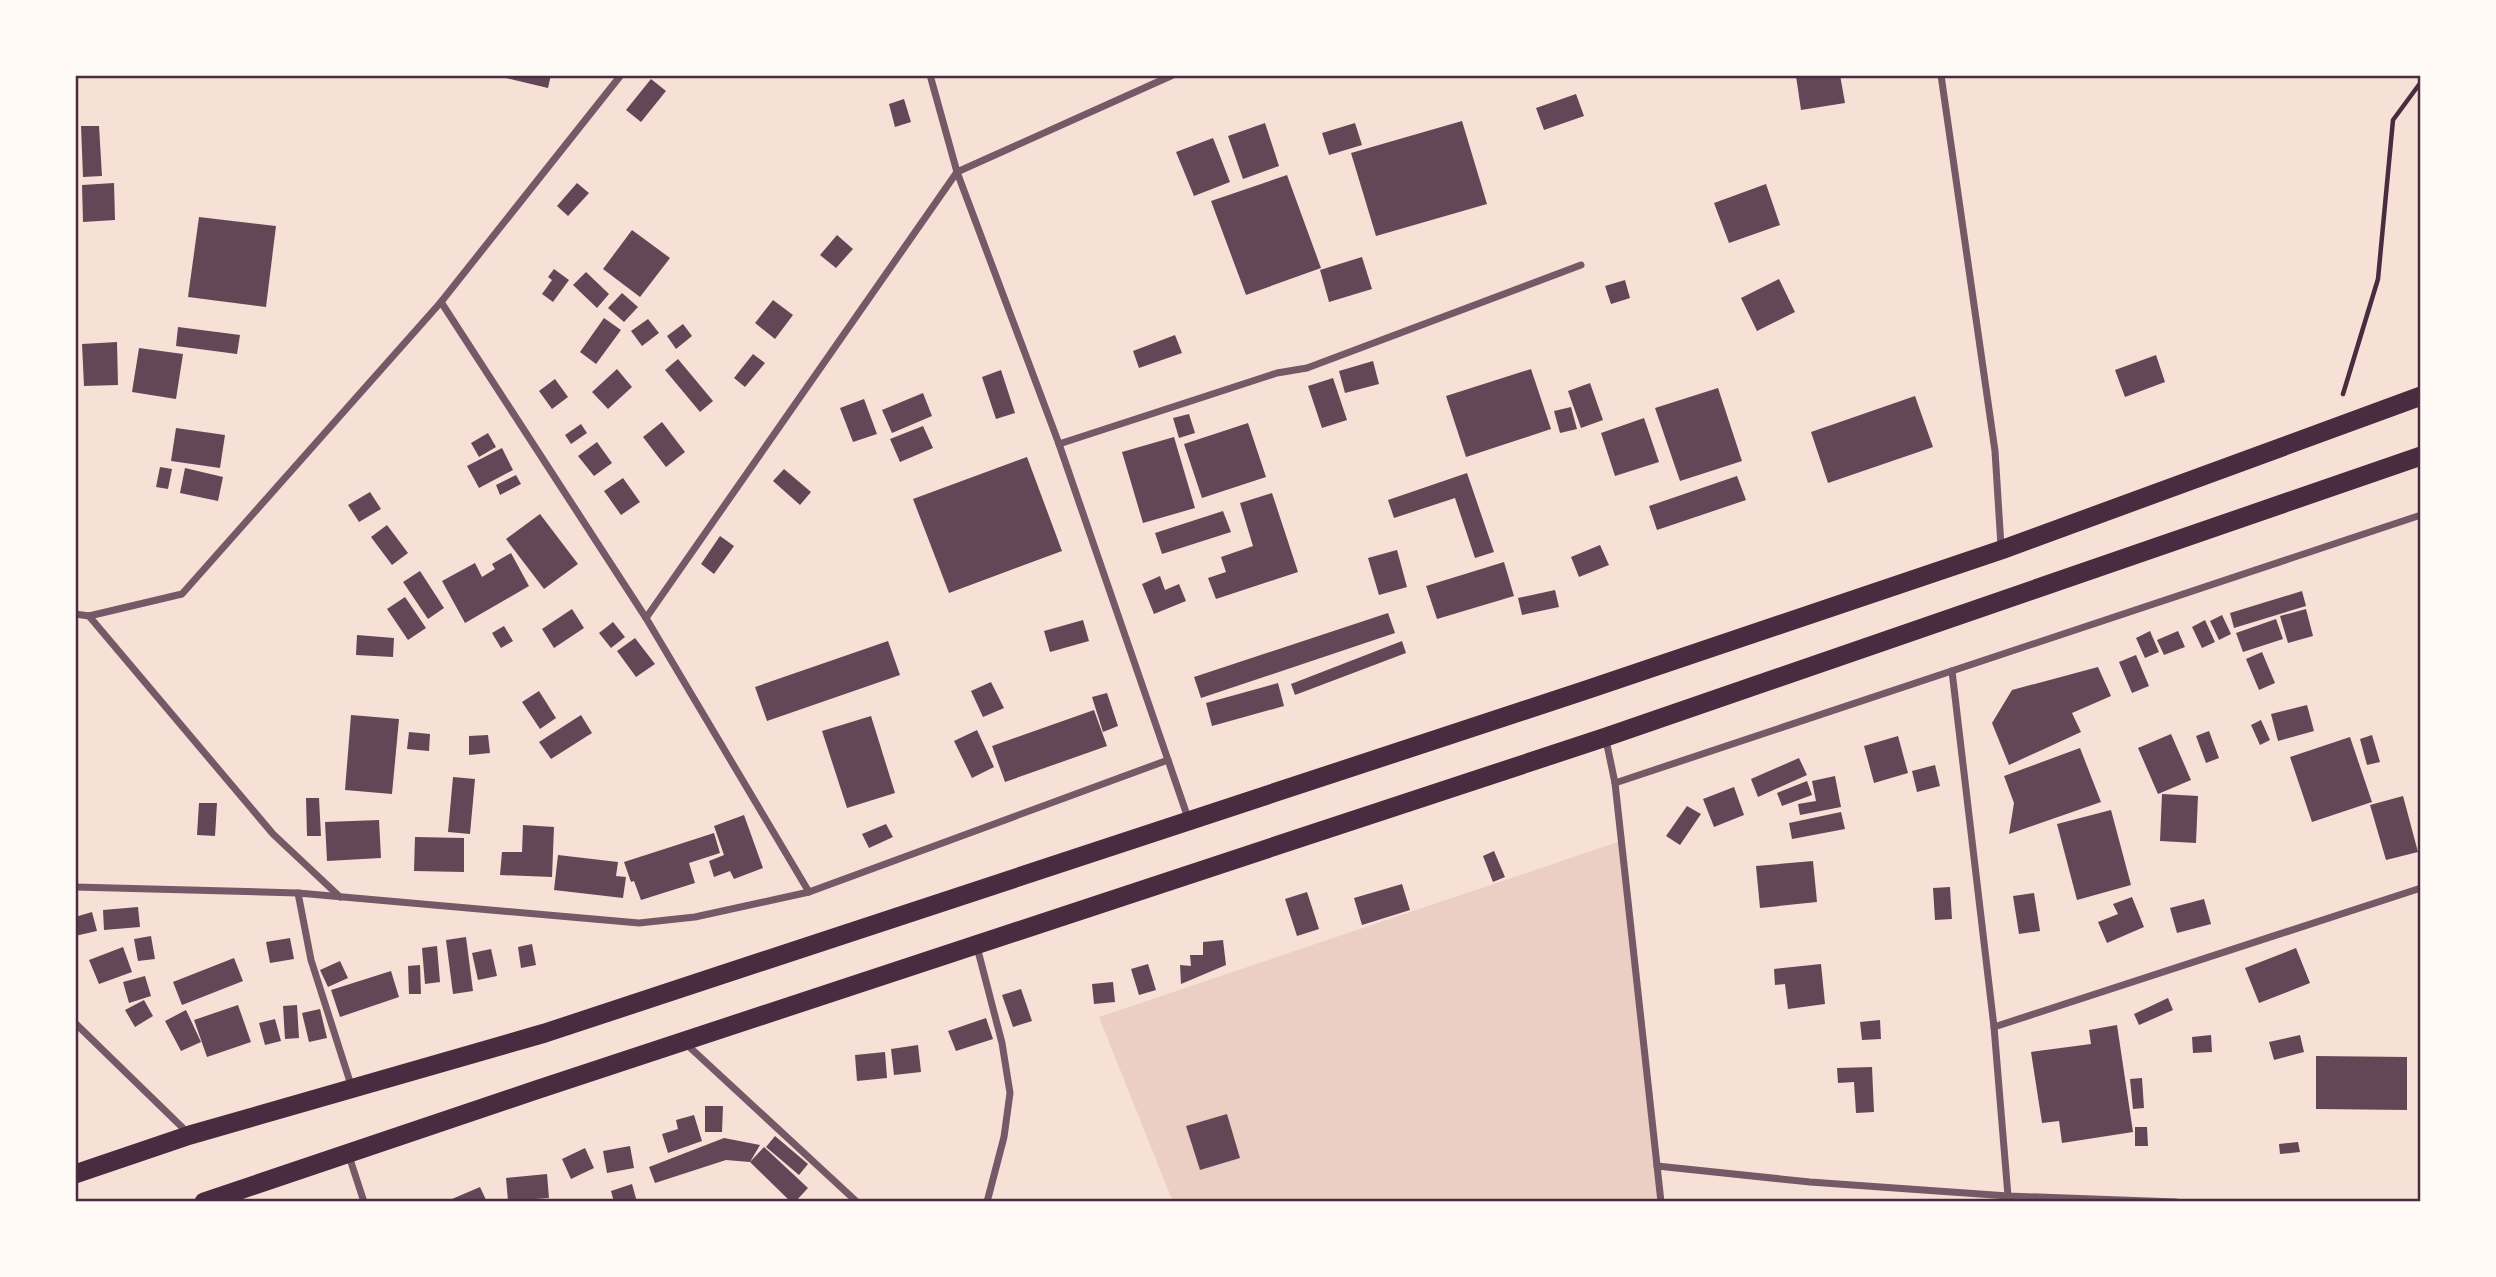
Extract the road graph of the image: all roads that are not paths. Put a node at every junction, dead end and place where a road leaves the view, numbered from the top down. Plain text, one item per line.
1 (621, 75) edge
2 (930, 75) edge
3 (1173, 75) edge
4 (1941, 75) edge
5 (957, 172) junction
6 (1581, 265) dead end
7 (441, 302) junction
8 (2421, 396) edge
9 (1059, 444) junction
10 (2421, 456) edge
11 (2421, 515) edge
12 (2001, 550) junction
13 (75, 614) edge
14 (89, 616) junction
15 (646, 618) junction
16 (1952, 671) junction
17 (1606, 737) junction
18 (1167, 760) junction
19 (1615, 783) junction
20 (1189, 822) junction
21 (75, 887) edge
22 (2421, 888) edge
23 (809, 892) junction
24 (298, 893) junction
25 (341, 897) junction
26 (976, 946) junction
27 (75, 1023) edge
28 (1994, 1027) junction
29 (684, 1042) junction
30 (352, 1088) junction
31 (190, 1135) junction
32 (348, 1153) junction
33 (1657, 1166) junction
34 (75, 1174) edge
35 (2008, 1196) junction
36 (204, 1202) edge
37 (364, 1202) edge
38 (857, 1202) edge
39 (987, 1202) edge
40 (1661, 1202) edge
41 (2176, 1202) edge

1 - 7 street
2 - 5 street
3 - 5 street
4 - 12 street
5 - 9 street
5 - 15 street
6 - 9 street
7 - 14 street
7 - 15 street
8 - 12 highway
9 - 18 street
10 - 17 highway
11 - 16 street
12 - 20 highway
13 - 14 street
14 - 25 street
15 - 23 street
16 - 19 street
16 - 28 street
17 - 19 street
17 - 26 highway
18 - 20 street
18 - 23 street
19 - 33 street
20 - 30 highway
21 - 24 street
22 - 28 street
23 - 25 street
24 - 25 street
24 - 30 street
26 - 29 highway
26 - 39 street
27 - 31 street
28 - 35 street
29 - 32 highway
29 - 38 street
30 - 31 highway
31 - 34 highway
32 - 36 highway
32 - 37 street
33 - 35 street
33 - 40 street
35 - 41 street

